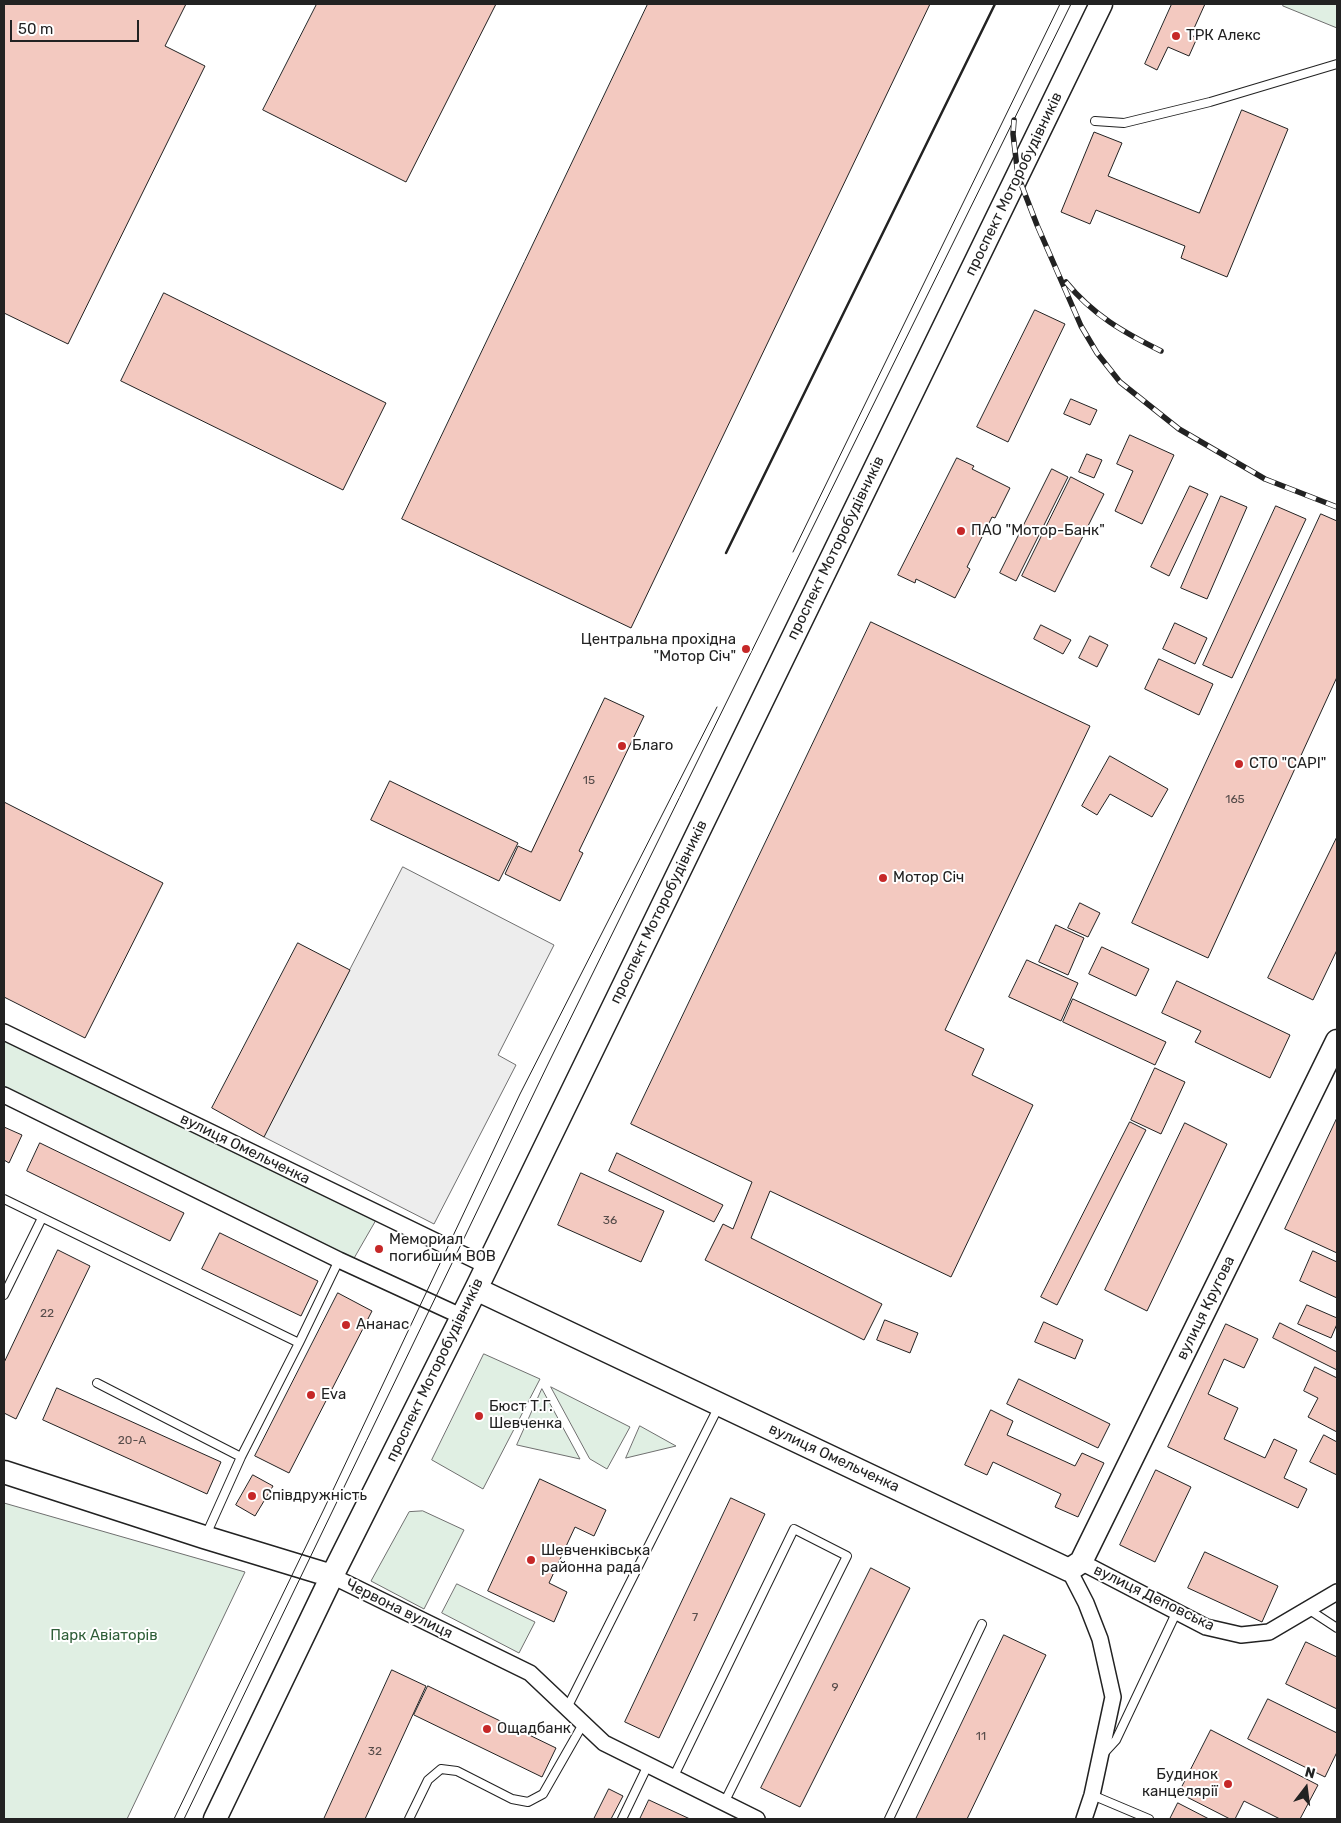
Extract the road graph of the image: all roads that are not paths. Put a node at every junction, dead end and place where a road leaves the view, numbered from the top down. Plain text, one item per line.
1 (1101, 4) edge
2 (1337, 64) edge
3 (1095, 121) dead end
4 (4, 1032) edge
5 (1337, 1042) edge
6 (4, 1095) edge
7 (4, 1199) edge
8 (42, 1218) junction
9 (339, 1260) junction
10 (486, 1266) junction
11 (476, 1290) junction
12 (4, 1295) edge
13 (462, 1317) junction
14 (299, 1343) junction
15 (97, 1383) dead end
16 (720, 1404) junction
17 (242, 1457) junction
18 (4, 1472) edge
19 (204, 1538) junction
20 (1075, 1566) junction
21 (332, 1576) junction
22 (1337, 1592) edge
23 (1308, 1609) junction
24 (1177, 1611) junction
25 (982, 1624) dead end
26 (1337, 1628) edge
27 (567, 1708) junction
28 (583, 1724) junction
29 (1101, 1756) junction
30 (648, 1765) junction
31 (673, 1778) junction
32 (1092, 1795) junction
33 (724, 1803) junction
34 (215, 1819) edge
35 (409, 1819) edge
36 (622, 1819) edge
37 (757, 1819) edge
38 (889, 1819) edge
39 (1084, 1819) edge
40 (1148, 1819) edge

1 - 10 main road, проспект Моторобудівників
2 - 3 lane
4 - 10 street, вулиця Омельченка
5 - 20 main road, вулиця Кругова
6 - 9 street
7 - 8 lane
8 - 12 lane
8 - 14 lane
9 - 13 street
9 - 14 lane
10 - 11 main road, проспект Моторобудівників
11 - 13 main road, проспект Моторобудівників
11 - 16 main road, вулиця Омельченка
13 - 21 main road, проспект Моторобудівників
14 - 17 lane
15 - 17 lane
16 - 20 main road, вулиця Омельченка
16 - 27 lane
17 - 19 lane
18 - 19 main road, Червона вулиця
19 - 21 main road, Червона вулиця
20 - 24 street, вулиця Деповська
20 - 29 street
21 - 27 street, Червона вулиця
21 - 34 main road, проспект Моторобудівників
22 - 23 street, вулиця Деповська
23 - 24 street, вулиця Деповська
23 - 26 lane
24 - 29 lane
25 - 38 lane
27 - 28 street, Червона вулиця
28 - 30 street, Червона вулиця
28 - 35 lane
29 - 32 street
30 - 31 street, Червона вулиця
30 - 36 lane
31 - 33 street, Червона вулиця
31 - 33 lane
32 - 39 street
32 - 40 lane
33 - 37 street, Червона вулиця

